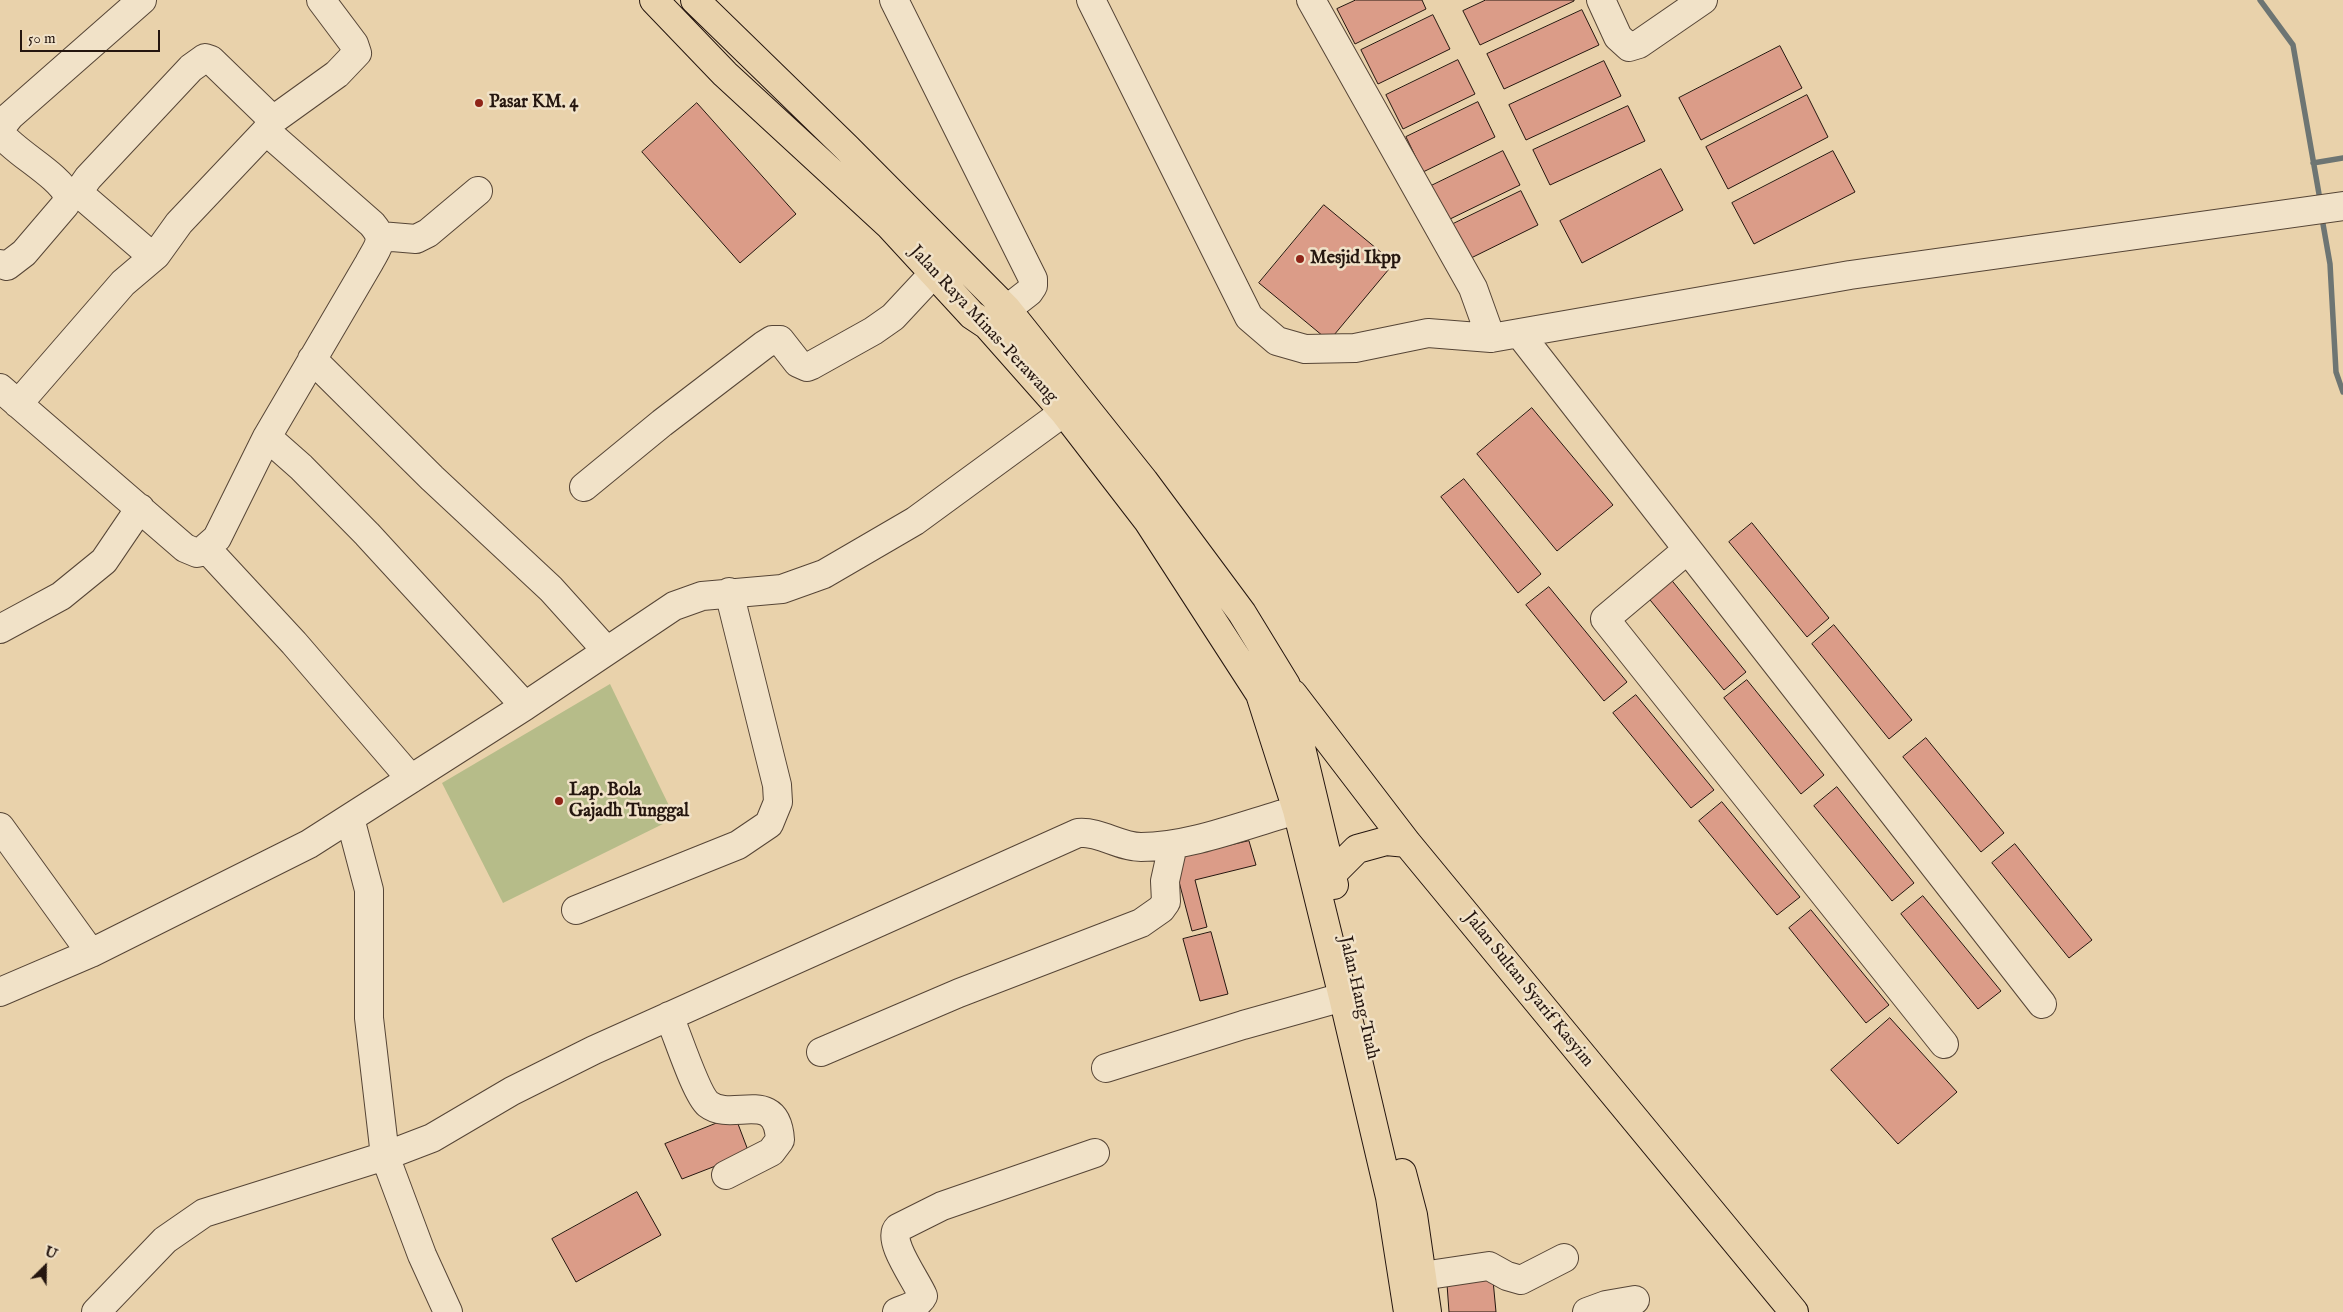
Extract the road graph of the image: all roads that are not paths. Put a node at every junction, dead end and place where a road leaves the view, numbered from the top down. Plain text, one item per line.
1 (142, 0) edge
2 (322, 0) edge
3 (654, 0) edge
4 (695, 0) edge
5 (894, 0) edge
6 (1091, 0) edge
7 (1311, 0) edge
8 (1601, 0) edge
9 (1703, 0) edge
10 (269, 125) junction
11 (478, 191) dead end
12 (2343, 206) edge
13 (380, 236) junction
14 (153, 257) junction
15 (0, 264) edge
16 (934, 272) junction
17 (996, 316) junction
18 (1519, 333) junction
19 (1491, 338) junction
20 (312, 359) junction
21 (9, 396) edge
22 (1064, 412) junction
23 (267, 437) junction
24 (584, 487) dead end
25 (140, 508) junction
26 (206, 548) junction
27 (1687, 550) junction
28 (729, 592) junction
29 (0, 629) edge
30 (606, 650) junction
31 (1286, 685) junction
32 (1260, 694) junction
33 (525, 706) junction
34 (411, 779) junction
35 (1297, 810) junction
36 (350, 818) junction
37 (0, 827) edge
38 (1407, 843) junction
39 (1173, 845) junction
40 (1332, 874) junction
41 (576, 910) dead end
42 (91, 953) junction
43 (0, 992) edge
44 (1342, 997) junction
45 (2042, 1004) dead end
46 (669, 1016) junction
47 (1944, 1044) dead end
48 (821, 1052) dead end
49 (1106, 1068) dead end
50 (1095, 1153) dead end
51 (385, 1156) junction
52 (726, 1174) dead end
53 (1564, 1258) dead end
54 (1422, 1276) junction
55 (1635, 1300) dead end
56 (96, 1312) edge
57 (448, 1312) edge
58 (897, 1312) edge
59 (1408, 1312) edge
60 (1427, 1312) edge
61 (1587, 1312) edge
62 (1794, 1312) edge

1 - 15 street
2 - 10 street
3 - 16 main road, Jalan Raya Minas-Perawang
4 - 17 main road, Jalan Raya Minas-Perawang
5 - 17 street
6 - 19 street
7 - 19 street
8 - 9 street
10 - 13 street
10 - 14 street
10 - 14 street
11 - 13 street
12 - 18 street
13 - 20 street
14 - 21 street
16 - 17 main road, Jalan Raya Minas-Perawang
16 - 24 street
17 - 22 main road, Jalan Raya Minas-Perawang
17 - 31 main road, Jalan Raya Minas-Perawang
18 - 19 street
18 - 27 street
20 - 23 street
20 - 30 street
21 - 25 street
22 - 28 street
22 - 32 main road, Jalan Raya Minas-Perawang
23 - 26 street
23 - 33 street
25 - 26 street
25 - 29 street
26 - 34 street
27 - 45 street
27 - 47 street
28 - 30 street
28 - 41 street
30 - 33 street
31 - 32 main road
31 - 38 main road, Jalan Sultan Syarif Kasyim
31 - 40 main road, Jalan Hang Tuah
32 - 35 main road, Jalan Hang Tuah
33 - 34 street
34 - 36 street
35 - 39 street
35 - 44 main road, Jalan Hang Tuah
36 - 42 street
36 - 51 street
37 - 42 street
38 - 40 main road
38 - 62 main road, Jalan Sultan Syarif Kasyim
39 - 46 street
39 - 48 street
40 - 54 main road, Jalan Hang Tuah
42 - 43 street
44 - 49 street
44 - 59 main road, Jalan Hang Tuah
46 - 51 street
46 - 52 street
50 - 58 street
51 - 56 street
51 - 57 street
53 - 54 street
54 - 60 main road, Jalan Hang Tuah
55 - 61 street

